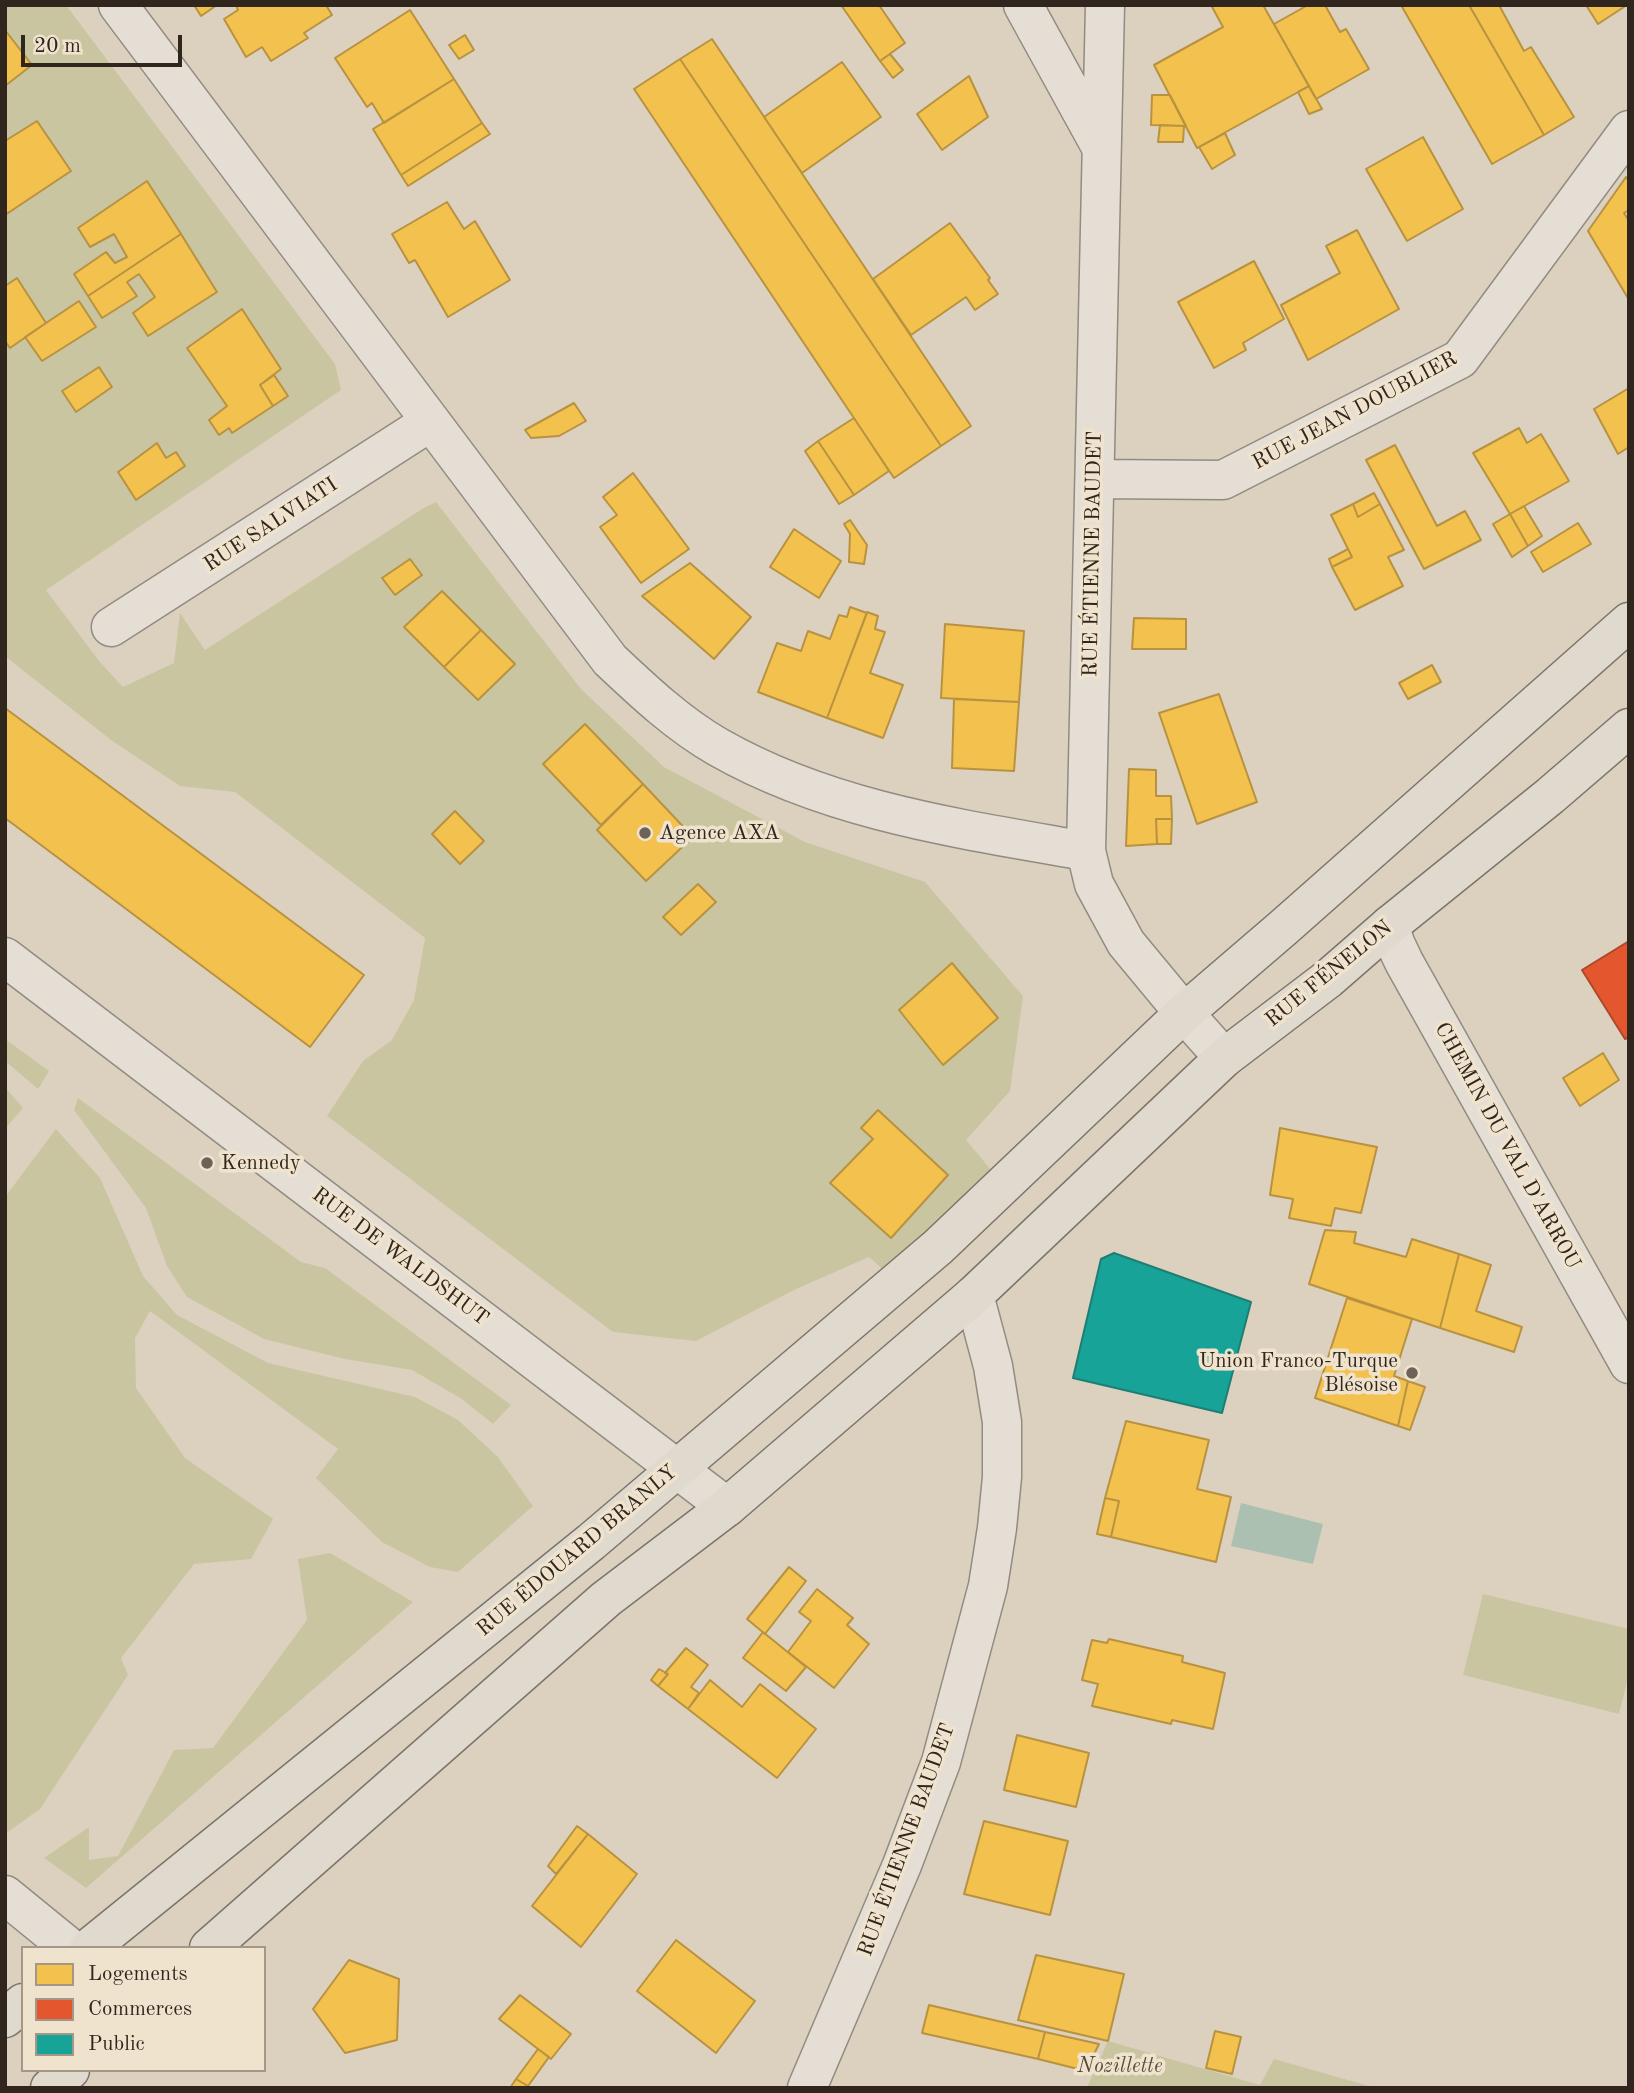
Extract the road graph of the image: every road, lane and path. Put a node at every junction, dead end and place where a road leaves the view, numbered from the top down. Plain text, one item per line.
1 (118, 5) edge
2 (1023, 5) edge
3 (1105, 5) edge
4 (1629, 130) edge
5 (1102, 149) junction
6 (430, 422) junction
7 (1096, 478) junction
8 (1629, 622) edge
9 (111, 628) dead end
10 (1629, 728) edge
11 (1086, 851) junction
12 (1390, 925) junction
13 (5, 957) edge
14 (1184, 1013) junction
15 (1224, 1058) junction
16 (974, 1295) junction
17 (1629, 1364) edge
18 (677, 1468) junction
19 (727, 1507) junction
20 (5, 1895) edge
21 (68, 1946) edge
22 (91, 1946) edge
23 (211, 1946) edge
24 (21, 2005) edge
25 (5, 2018) edge
26 (68, 2072) edge
27 (50, 2088) edge
28 (807, 2088) edge

1 - 6 street
2 - 5 street
3 - 5 street, RUE ÉTIENNE BAUDET
4 - 7 street, RUE JEAN DOUBLIER
5 - 7 street, RUE ÉTIENNE BAUDET
6 - 9 street, RUE SALVIATI
6 - 11 street
7 - 11 street, RUE ÉTIENNE BAUDET
8 - 14 main road
10 - 12 main road, RUE FÉNELON
11 - 14 street, RUE ÉTIENNE BAUDET
12 - 15 main road, RUE FÉNELON
12 - 17 street, CHEMIN DU VAL D'ARROU
13 - 18 street, RUE DE WALDSHUT
14 - 15 street, RUE ÉTIENNE BAUDET
14 - 18 main road, RUE ÉDOUARD BRANLY
15 - 16 main road, RUE FÉNELON
16 - 19 main road
16 - 28 street, RUE ÉTIENNE BAUDET
18 - 19 street, RUE DE WALDSHUT
18 - 22 main road, RUE ÉDOUARD BRANLY
19 - 23 main road
20 - 21 street
24 - 25 main road
26 - 27 main road

